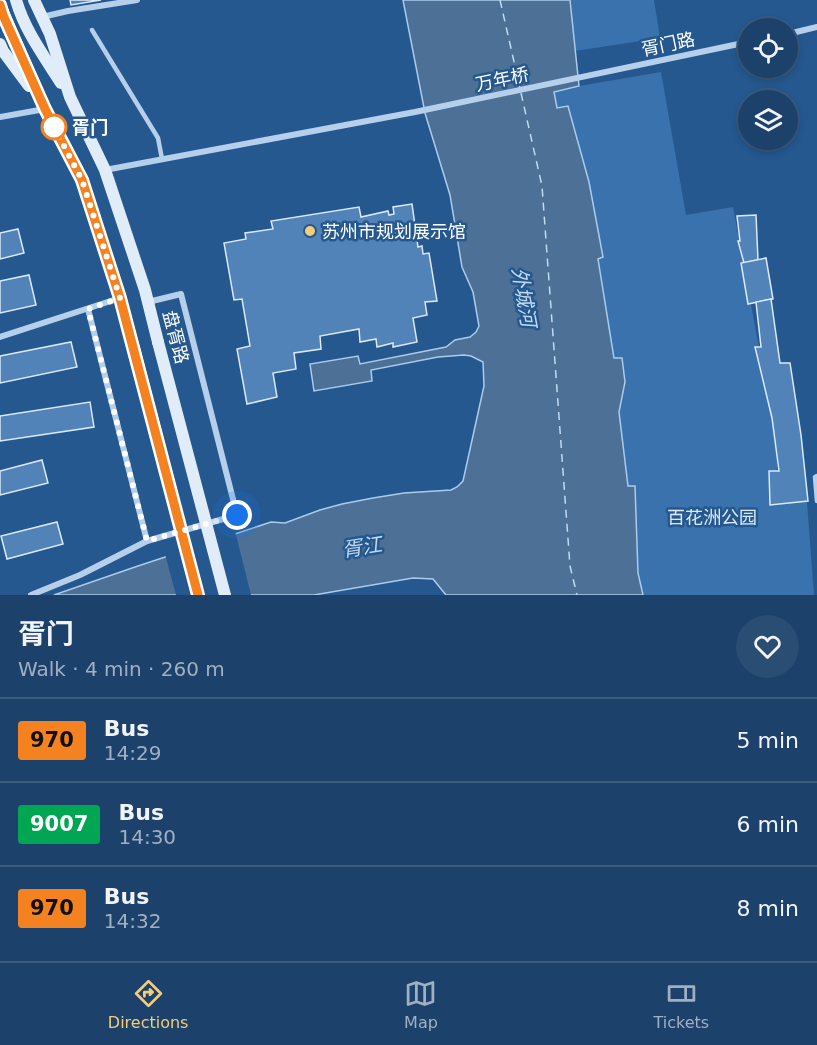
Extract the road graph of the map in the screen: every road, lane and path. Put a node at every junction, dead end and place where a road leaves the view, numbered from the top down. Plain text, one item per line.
1 (16, 0) edge
2 (34, 0) edge
3 (136, 0) edge
4 (0, 5) edge
5 (42, 17) junction
6 (817, 27) edge
7 (92, 30) dead end
8 (798, 32) edge
9 (0, 44) edge
10 (738, 44) edge
11 (594, 75) joint
12 (69, 97) junction
13 (45, 109) junction
14 (0, 117) edge
15 (162, 159) junction
16 (105, 170) junction
17 (120, 298) junction
18 (148, 302) junction
19 (88, 309) junction
20 (0, 337) edge
21 (817, 476) edge
22 (817, 501) edge
23 (147, 541) junction
24 (31, 595) edge
25 (198, 595) edge
26 (225, 595) edge

1 - 12 main road, 盘胥路
2 - 5 main road, 盘胥路
3 - 5 street
4 - 13 main road
5 - 12 main road, 盘胥路
6 - 8 street
7 - 15 lane
9 - 13 main road
10 - 11 street, 胥门路
11 - 15 street, 万年桥
12 - 16 main road, 盘胥路
13 - 14 street
13 - 17 main road
15 - 16 street, 万年桥
16 - 18 main road, 盘胥路
17 - 19 street
17 - 25 main road, bridge
18 - 23 street
18 - 26 main road, 盘胥路, bridge
19 - 20 street
19 - 23 street
21 - 22 lane
23 - 24 street

